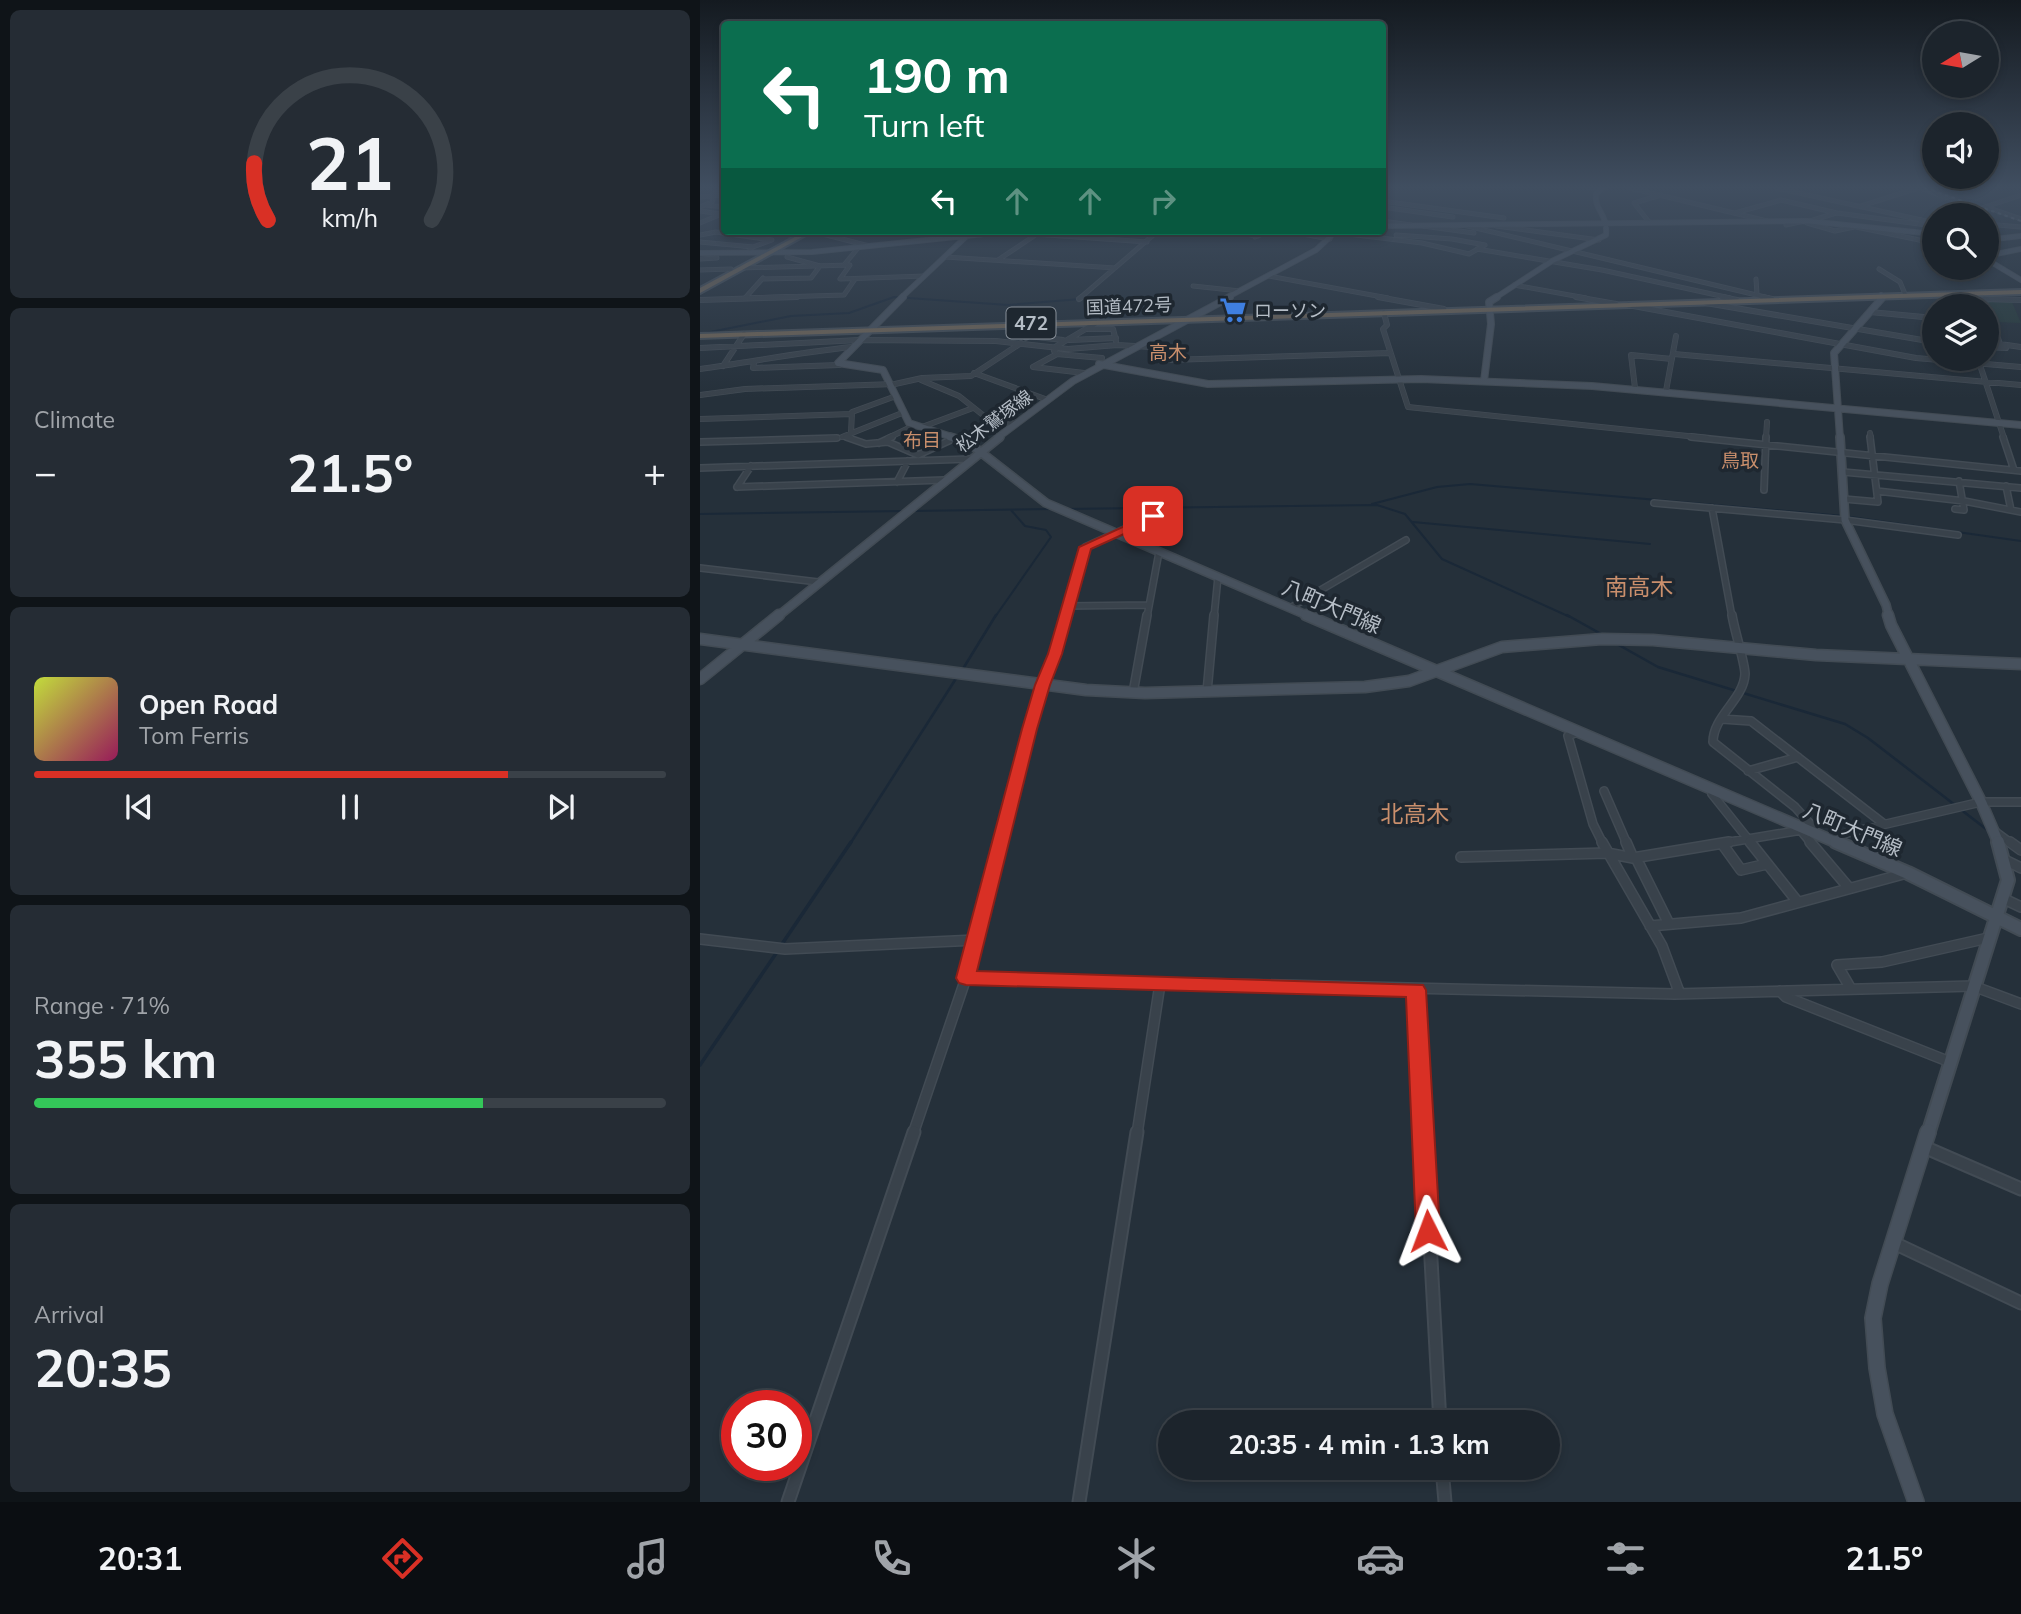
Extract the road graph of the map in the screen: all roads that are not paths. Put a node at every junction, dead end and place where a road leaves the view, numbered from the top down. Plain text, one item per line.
1 (754, 258) edge
2 (756, 258) edge
3 (785, 258) edge
4 (791, 258) edge
5 (850, 258) edge
6 (944, 258) edge
7 (959, 258) edge
8 (1001, 258) edge
9 (1127, 258) edge
10 (1301, 258) edge
11 (1534, 258) edge
12 (1558, 258) edge
13 (1607, 258) edge
14 (997, 261) junction
15 (1552, 261) junction
16 (844, 265) junction
17 (820, 266) junction
18 (1999, 266) edge
19 (795, 267) junction
20 (740, 268) junction
21 (769, 268) junction
22 (1115, 268) junction
23 (1879, 269) dead end
24 (700, 270) edge
25 (732, 270) junction
26 (925, 276) junction
27 (1269, 276) junction
28 (762, 279) junction
29 (786, 279) junction
30 (855, 279) junction
31 (1756, 279) dead end
32 (2021, 280) edge
33 (715, 281) junction
34 (1514, 285) junction
35 (1193, 286) dead end
36 (700, 289) edge
37 (1240, 291) junction
38 (2021, 291) edge
39 (1757, 294) junction
40 (1905, 294) junction
41 (1882, 296) junction
42 (745, 298) junction
43 (1079, 299) dead end
44 (1772, 299) junction
45 (1999, 299) edge
46 (700, 300) edge
47 (1737, 300) junction
48 (2021, 300) edge
49 (1706, 302) junction
50 (1616, 304) junction
51 (1628, 305) junction
52 (1444, 309) junction
53 (1488, 309) junction
54 (1870, 312) junction
55 (1384, 313) junction
56 (1922, 317) edge
57 (1189, 319) junction
58 (1096, 323) junction
59 (1044, 324) junction
60 (869, 329) junction
61 (1088, 329) junction
62 (1855, 329) junction
63 (744, 334) junction
64 (700, 335) edge
65 (1028, 336) junction
66 (1676, 336) dead end
67 (1116, 338) junction
68 (859, 340) junction
69 (1063, 340) junction
70 (1070, 340) junction
71 (1922, 340) edge
72 (1021, 342) junction
73 (1999, 342) edge
74 (1840, 344) junction
75 (1118, 345) junction
76 (1137, 345) junction
77 (736, 346) junction
78 (852, 347) junction
79 (1999, 347) edge
80 (700, 348) edge
81 (2021, 348) edge
82 (1056, 349) junction
83 (1390, 353) junction
84 (1673, 356) junction
85 (1922, 358) edge
86 (1100, 361) junction
87 (754, 362) junction
88 (1999, 364) edge
89 (839, 365) junction
90 (723, 366) junction
91 (2021, 367) edge
92 (1836, 368) junction
93 (700, 369) edge
94 (1982, 371) edge
95 (974, 373) junction
96 (1084, 373) junction
97 (918, 379) junction
98 (1399, 380) junction
99 (1484, 381) junction
100 (1985, 382) junction
101 (890, 384) junction
102 (2021, 385) edge
103 (1635, 388) junction
104 (1666, 391) junction
105 (700, 395) edge
106 (896, 396) junction
107 (1048, 400) junction
108 (1838, 406) junction
109 (973, 408) junction
110 (902, 413) junction
111 (852, 414) junction
112 (700, 419) edge
113 (1019, 422) junction
114 (1767, 422) dead end
115 (1999, 422) junction
116 (2021, 425) edge
117 (919, 426) junction
118 (1870, 433) dead end
119 (848, 434) junction
120 (837, 438) junction
121 (955, 438) junction
122 (700, 442) edge
123 (879, 444) junction
124 (1766, 444) junction
125 (819, 446) dead end
126 (981, 452) junction
127 (1841, 452) junction
128 (918, 455) junction
129 (1872, 455) junction
130 (970, 459) junction
131 (907, 461) junction
132 (1968, 465) junction
133 (751, 466) junction
134 (700, 468) edge
135 (2014, 470) junction
136 (2021, 471) edge
137 (1843, 472) junction
138 (1875, 475) junction
139 (944, 480) junction
140 (1959, 481) junction
141 (897, 482) junction
142 (1973, 483) junction
143 (2006, 486) junction
144 (2021, 488) edge
145 (1764, 490) dead end
146 (1877, 491) junction
147 (1844, 499) junction
148 (1964, 501) junction
149 (1654, 503) dead end
150 (1712, 508) junction
151 (1955, 509) dead end
152 (2011, 510) junction
153 (2021, 512) edge
154 (1153, 516) dead end
155 (1845, 520) junction
156 (1116, 534) junction
157 (1958, 535) dead end
158 (1406, 540) dead end
159 (1158, 552) junction
160 (700, 568) edge
161 (1218, 578) junction
162 (818, 582) junction
163 (1148, 605) junction
164 (1068, 606) junction
165 (1290, 608) junction
166 (700, 639) edge
167 (742, 645) junction
168 (1738, 649) junction
169 (1911, 660) junction
170 (2021, 664) edge
171 (1437, 672) junction
172 (700, 679) edge
173 (1042, 685) junction
174 (1207, 692) junction
175 (1133, 693) junction
176 (1722, 719) junction
177 (1577, 732) junction
178 (1798, 757) junction
179 (1748, 771) junction
180 (1604, 791) dead end
181 (1715, 791) junction
182 (1981, 802) junction
183 (2021, 802) edge
184 (1884, 824) junction
185 (1993, 830) junction
186 (1805, 831) junction
187 (1826, 838) junction
188 (1749, 841) junction
189 (1723, 845) junction
190 (2021, 850) edge
191 (1607, 853) junction
192 (1461, 857) dead end
193 (1634, 858) junction
194 (2005, 860) junction
195 (1768, 864) junction
196 (2021, 868) edge
197 (1908, 873) junction
198 (1849, 888) junction
199 (2002, 898) junction
200 (1797, 901) junction
201 (2021, 907) edge
202 (1996, 916) junction
203 (1670, 924) junction
204 (1650, 926) junction
205 (2021, 929) edge
206 (1988, 938) junction
207 (700, 939) edge
208 (976, 940) junction
209 (966, 978) junction
210 (1160, 984) junction
211 (1973, 986) junction
212 (1851, 989) junction
213 (1416, 990) junction
214 (1780, 990) junction
215 (1675, 993) junction
216 (2021, 1004) edge
217 (1950, 1062) junction
218 (1924, 1147) junction
219 (2021, 1189) edge
220 (1893, 1243) junction
221 (2021, 1303) edge
222 (1439, 1410) edge
223 (1443, 1480) edge
224 (788, 1502) edge
225 (1079, 1502) edge
226 (1444, 1502) edge
227 (1916, 1502) edge

1 - 25 highway
2 - 20 highway
3 - 21 street
4 - 17 street
5 - 16 street
6 - 26 street
7 - 14 street
8 - 14 street
9 - 22 street
10 - 27 street, 松木鷲塚線
11 - 15 street
12 - 15 street
13 - 39 street
14 - 22 street
15 - 34 street
15 - 47 street
16 - 17 street
16 - 30 street
17 - 19 street
17 - 29 street
18 - 32 street
19 - 21 street
19 - 29 street
20 - 21 street
20 - 33 highway
21 - 28 street
22 - 43 street
23 - 40 street
24 - 25 street
25 - 33 highway
26 - 30 street
26 - 60 street
27 - 37 street, 松木鷲塚線
27 - 52 street
28 - 29 street
28 - 42 street
30 - 42 street
31 - 39 street
33 - 36 highway
34 - 50 street
34 - 53 street
35 - 37 street
37 - 57 street, 松木鷲塚線
38 - 40 highway, 国道472号 / 472
38 - 41 highway, 国道472号 / 472
39 - 44 street
40 - 41 highway, 国道472号 / 472
41 - 44 highway, 国道472号 / 472
41 - 49 highway, 国道472号 / 472
41 - 54 street
42 - 46 street
44 - 47 highway, 国道472号 / 472
45 - 48 street
47 - 50 highway, 国道472号 / 472
49 - 51 highway, 国道472号 / 472
49 - 62 street
50 - 53 highway, 国道472号 / 472
51 - 53 highway, 国道472号 / 472
51 - 74 street
52 - 53 highway, 国道472号 / 472
52 - 57 highway, 国道472号 / 472
53 - 55 highway, 国道472号 / 472
53 - 99 street
54 - 56 street
54 - 62 street
55 - 57 highway, 国道472号 / 472
55 - 83 street
57 - 58 highway, 国道472号 / 472
57 - 60 highway, 国道472号 / 472
57 - 76 street, 松木鷲塚線
58 - 59 highway, 国道472号 / 472
58 - 61 street
59 - 60 highway, 国道472号 / 472
59 - 65 street
60 - 63 highway, 国道472号 / 472
60 - 64 highway, 国道472号 / 472
60 - 68 street
61 - 67 street
61 - 70 street
62 - 71 street
62 - 74 street
63 - 64 highway, 国道472号 / 472
63 - 77 street
65 - 69 street
65 - 72 street
66 - 84 street
67 - 70 street
67 - 75 street
68 - 72 street
68 - 77 street
68 - 78 street
69 - 70 street
69 - 82 street
72 - 82 street
72 - 95 street
73 - 81 street
74 - 85 street
74 - 92 street
75 - 76 street
75 - 82 street
75 - 86 street
76 - 83 street
76 - 86 street, 松木鷲塚線
77 - 80 street
77 - 90 street
78 - 87 street
78 - 89 street
79 - 81 street
82 - 86 street
82 - 96 street
83 - 98 street
84 - 92 street
84 - 103 street
84 - 104 street
86 - 96 street, 松木鷲塚線
86 - 98 street
87 - 89 street
87 - 90 street
88 - 91 street
89 - 101 street
90 - 93 street
92 - 100 street
92 - 108 street
94 - 100 street
95 - 97 street
95 - 107 street
96 - 107 street, 松木鷲塚線
97 - 101 street
97 - 109 street
98 - 99 street
98 - 124 street
99 - 103 street
100 - 102 street
100 - 115 street
101 - 105 street
101 - 106 street, 八町大門線
103 - 104 street
104 - 108 street
106 - 110 street, 八町大門線
106 - 111 street
107 - 113 street, 松木鷲塚線
108 - 115 street
108 - 127 street
109 - 113 street
109 - 117 street
110 - 117 street, 八町大門線
110 - 119 street
111 - 112 street
111 - 119 street
113 - 126 street, 松木鷲塚線
114 - 124 street
115 - 116 street
115 - 135 street
117 - 121 street, 八町大門線
117 - 123 street
118 - 129 street
119 - 120 street
119 - 123 street
120 - 122 street
120 - 125 street
121 - 126 street, 八町大門線
121 - 128 street
123 - 128 street
124 - 127 street
124 - 145 street
126 - 130 street, 松木鷲塚線
126 - 156 street, 八町大門線
127 - 129 street
127 - 137 street
128 - 131 street
129 - 132 street
129 - 138 street
130 - 131 street
130 - 139 street, 松木鷲塚線
131 - 133 street
131 - 141 street
132 - 135 street
132 - 142 street
133 - 134 street
133 - 141 street
135 - 136 street
137 - 138 street
137 - 147 street
138 - 140 street
138 - 146 street
139 - 141 street
139 - 162 street, 松木鷲塚線
140 - 142 street
140 - 148 street
142 - 143 street
143 - 144 street
143 - 152 street
146 - 147 street
146 - 148 street
147 - 155 street
148 - 151 street
148 - 152 street
149 - 150 street
150 - 155 street
150 - 168 street
152 - 153 street
154 - 156 street
155 - 157 street
155 - 169 street
156 - 159 street, 八町大門線
156 - 164 street
158 - 165 street
159 - 161 street, 八町大門線
159 - 163 street
160 - 162 street
161 - 165 street, 八町大門線
161 - 174 street
162 - 167 street, 松木鷲塚線
163 - 164 street
163 - 175 street
164 - 173 street
165 - 171 street, 八町大門線
166 - 167 street
167 - 172 street, 松木鷲塚線
167 - 173 street
168 - 169 street
168 - 171 street
168 - 176 street
169 - 170 street
169 - 182 street
171 - 174 street
171 - 177 street, 八町大門線
173 - 175 street
173 - 208 street
174 - 175 street
176 - 178 street
176 - 179 street
177 - 181 street, 八町大門線
177 - 191 street
178 - 179 street
178 - 184 street
179 - 186 street
180 - 193 street
181 - 186 street, 八町大門線
181 - 188 street
182 - 183 street
182 - 184 street
182 - 185 street
184 - 187 street
185 - 190 street
185 - 194 street
186 - 187 street, 八町大門線
186 - 188 street
186 - 198 street
187 - 197 street, 八町大門線
188 - 189 street
188 - 195 street
189 - 193 street
189 - 195 street
191 - 192 street
191 - 193 street
191 - 204 street
193 - 203 street
194 - 196 street
194 - 199 street
195 - 200 street
197 - 198 street
197 - 202 street, 八町大門線
198 - 200 street
199 - 201 street
199 - 202 street
200 - 203 street
202 - 205 street, 八町大門線
202 - 206 street
203 - 204 street
204 - 215 street
206 - 211 street
206 - 212 street
207 - 208 street
208 - 209 street
209 - 210 street
209 - 224 street
210 - 213 street
210 - 225 street
211 - 212 street
211 - 216 street
211 - 217 street
212 - 214 street
213 - 215 street
213 - 222 street
214 - 215 street
214 - 217 street
217 - 218 street
218 - 219 street
218 - 220 street
220 - 221 street
220 - 227 street
223 - 226 street

